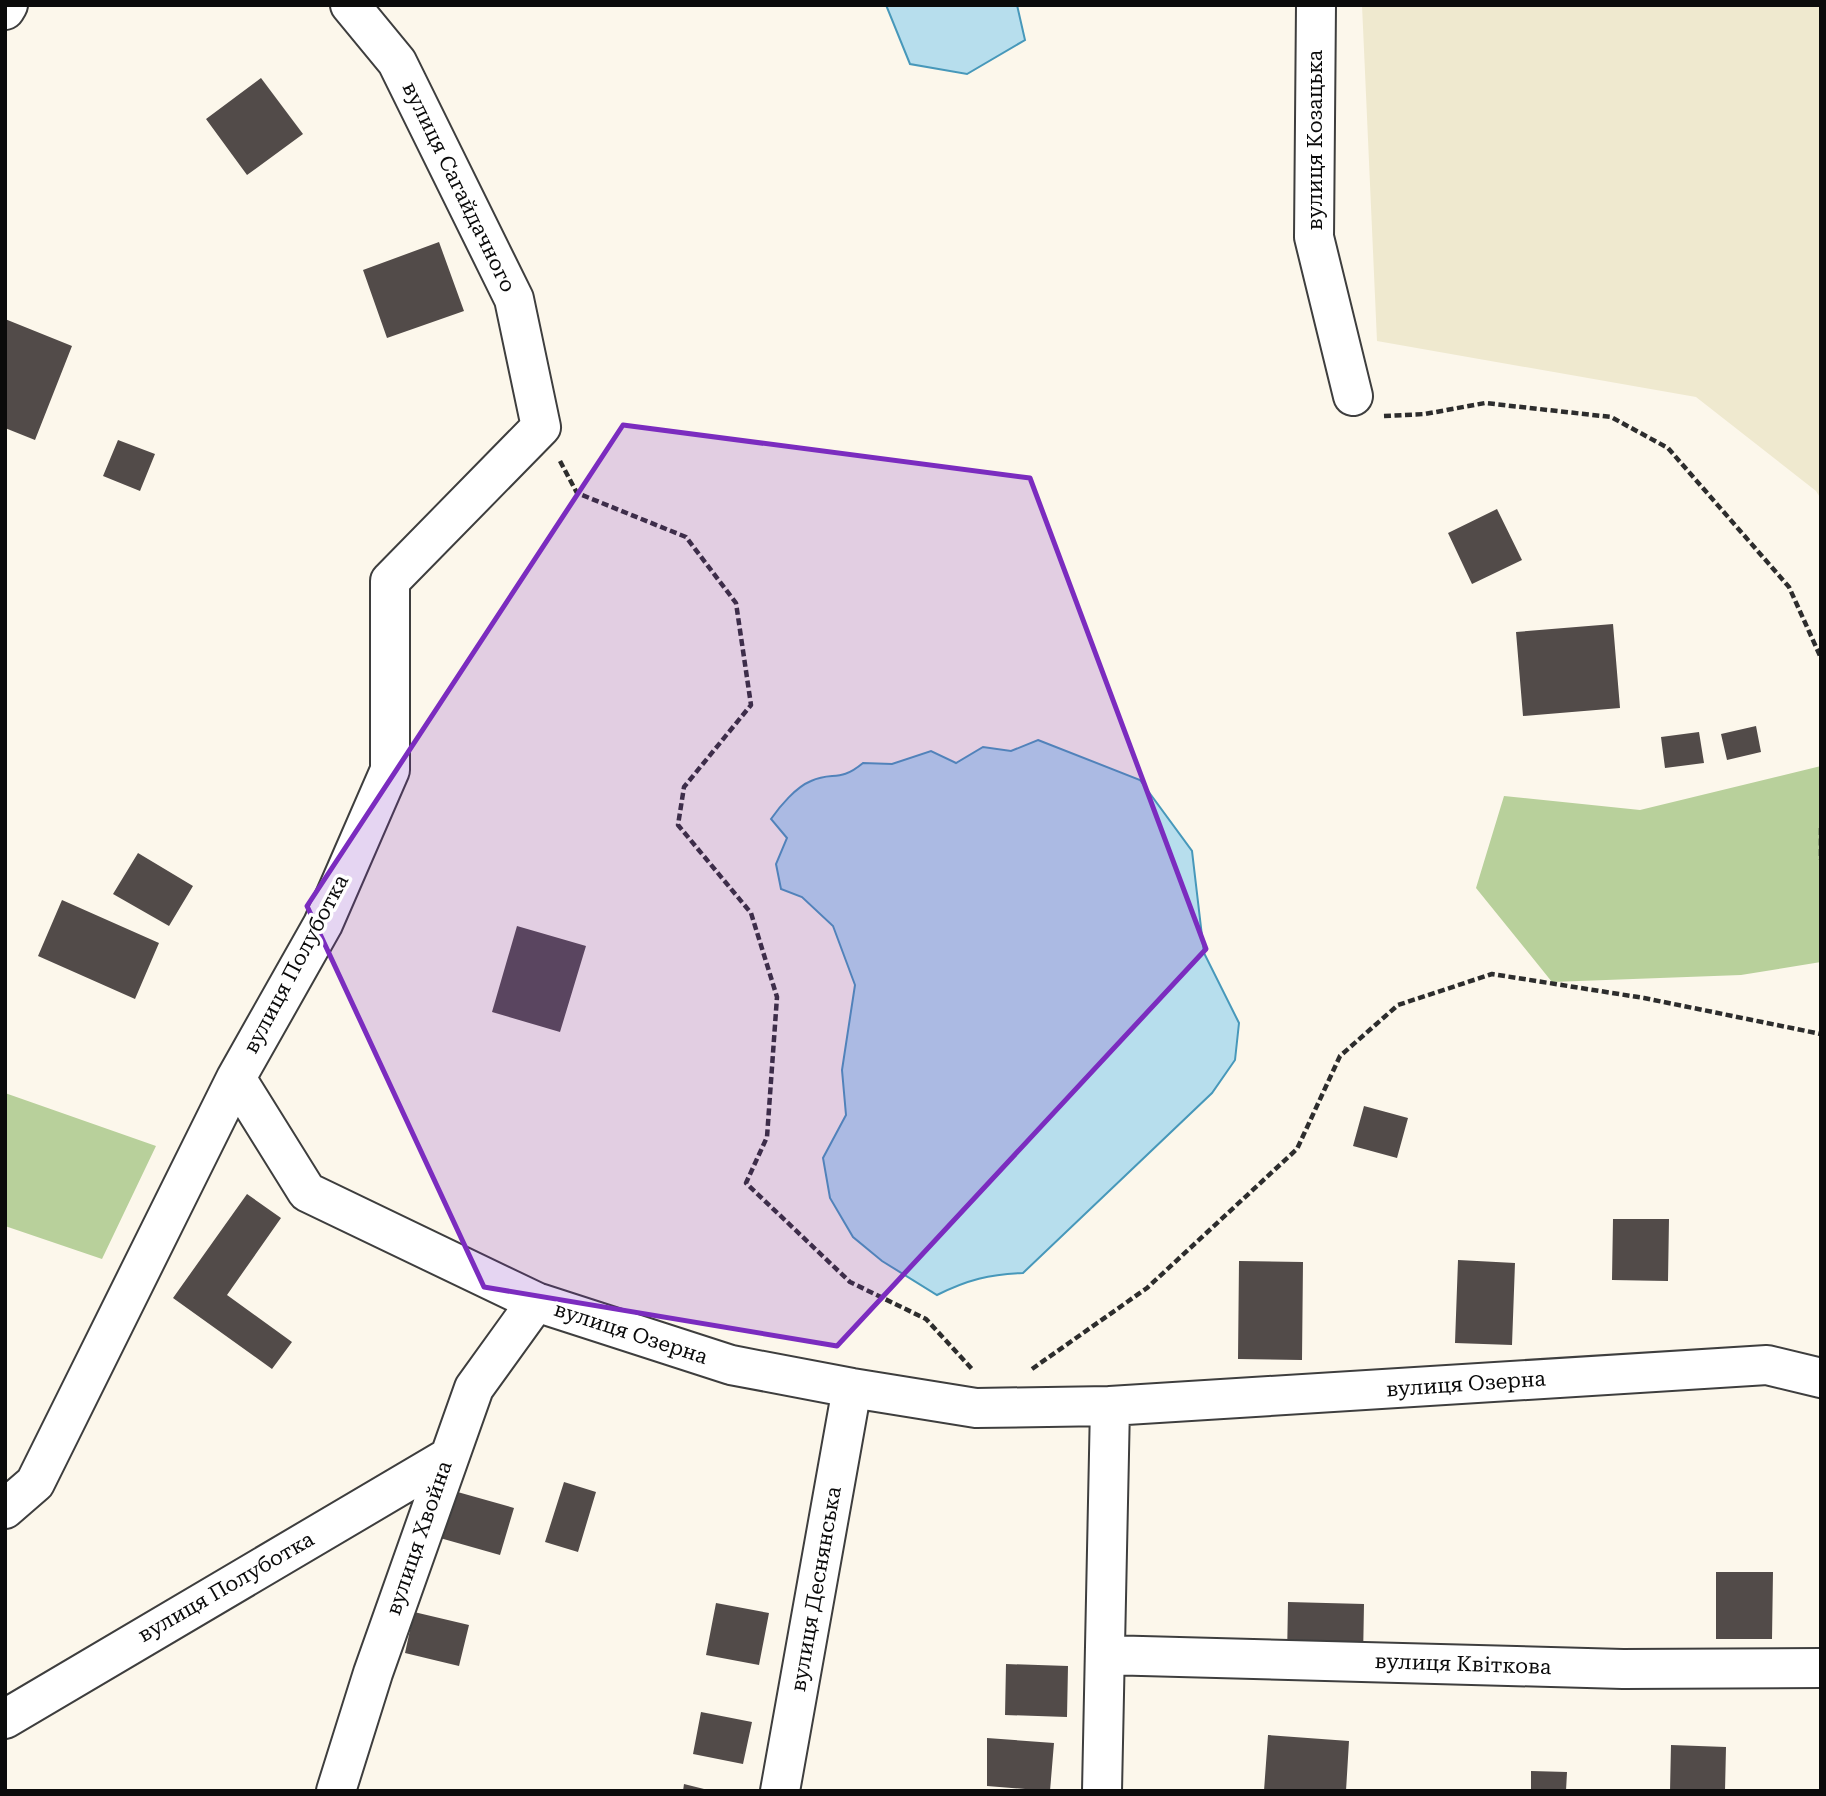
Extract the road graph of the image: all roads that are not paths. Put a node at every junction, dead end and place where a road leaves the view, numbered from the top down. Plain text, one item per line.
1 (8, 5) edge
2 (350, 5) edge
3 (1316, 5) edge
4 (5, 10) edge
5 (1353, 397) road end
6 (541, 427) joint
7 (236, 1078) junction
8 (536, 1303) junction
9 (1821, 1378) edge
10 (852, 1388) junction
11 (1110, 1406) junction
12 (447, 1458) junction
13 (5, 1509) edge
14 (1105, 1655) junction
15 (1821, 1668) edge
16 (5, 1719) edge
17 (336, 1791) edge
18 (780, 1791) edge
19 (1102, 1791) edge

1 - 4 street
2 - 6 street, вулиця Сагайдачного
3 - 5 street, вулиця Козацька
6 - 7 street, вулиця Полуботка
7 - 8 street, вулиця Озерна
7 - 13 street, вулиця Полуботка
8 - 10 street, вулиця Озерна
8 - 12 street, вулиця Хвойна
9 - 11 street, вулиця Озерна
10 - 11 street, вулиця Озерна
10 - 18 street, вулиця Деснянська
11 - 14 street
12 - 16 street, вулиця Полуботка
12 - 17 street, вулиця Хвойна
14 - 15 street, вулиця Квіткова
14 - 19 street

